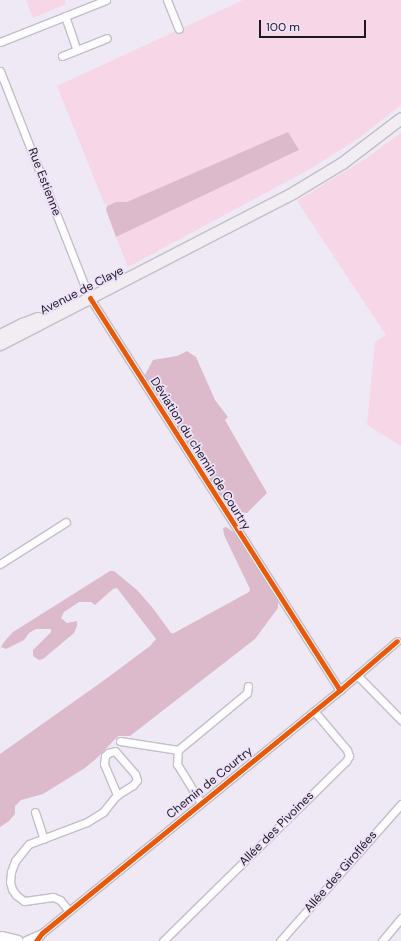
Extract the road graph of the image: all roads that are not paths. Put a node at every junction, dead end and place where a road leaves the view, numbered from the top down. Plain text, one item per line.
1 (106, 0) edge
2 (167, 0) edge
3 (65, 16) junction
4 (179, 29) dead end
5 (107, 38) dead end
6 (0, 42) edge
7 (77, 50) junction
8 (62, 56) dead end
9 (0, 71) edge
10 (401, 118) edge
11 (89, 296) junction
12 (0, 336) edge
13 (66, 522) dead end
14 (0, 564) edge
15 (397, 641) dead end
16 (357, 675) junction
17 (248, 686) dead end
18 (340, 690) junction
19 (314, 711) junction
20 (401, 720) edge
21 (120, 741) dead end
22 (178, 750) junction
23 (116, 795) junction
24 (201, 803) junction
25 (401, 804) edge
26 (35, 812) dead end
27 (44, 838) junction
28 (69, 911) junction
29 (401, 918) edge
30 (42, 933) junction
31 (2, 937) edge
32 (22, 941) edge
33 (36, 941) edge
34 (163, 941) edge
35 (280, 941) edge
36 (382, 941) edge

1 - 3 street
2 - 4 street
3 - 6 street
3 - 7 street
5 - 7 street
7 - 8 street
9 - 11 street, Rue Estienne
10 - 11 main road, Avenue de Claye
11 - 12 main road, Avenue de Claye
11 - 18 street, Déviation du chemin de Courtry
13 - 14 street
15 - 16 street, Chemin de Courtry
16 - 18 street, Chemin de Courtry
16 - 20 street
17 - 22 street
18 - 19 street, Chemin de Courtry
19 - 24 street, Chemin de Courtry
19 - 34 street, Allée des Pivoines
21 - 22 street
22 - 24 street
23 - 23 street
23 - 27 street
24 - 28 street, Chemin de Courtry
25 - 35 street, Allée des Giroflées
26 - 27 street
27 - 28 street
28 - 30 street, Chemin de Courtry
29 - 36 street
30 - 32 street, Chemin de Courtry
30 - 33 street, Chemin de Courtry
31 - 32 street

